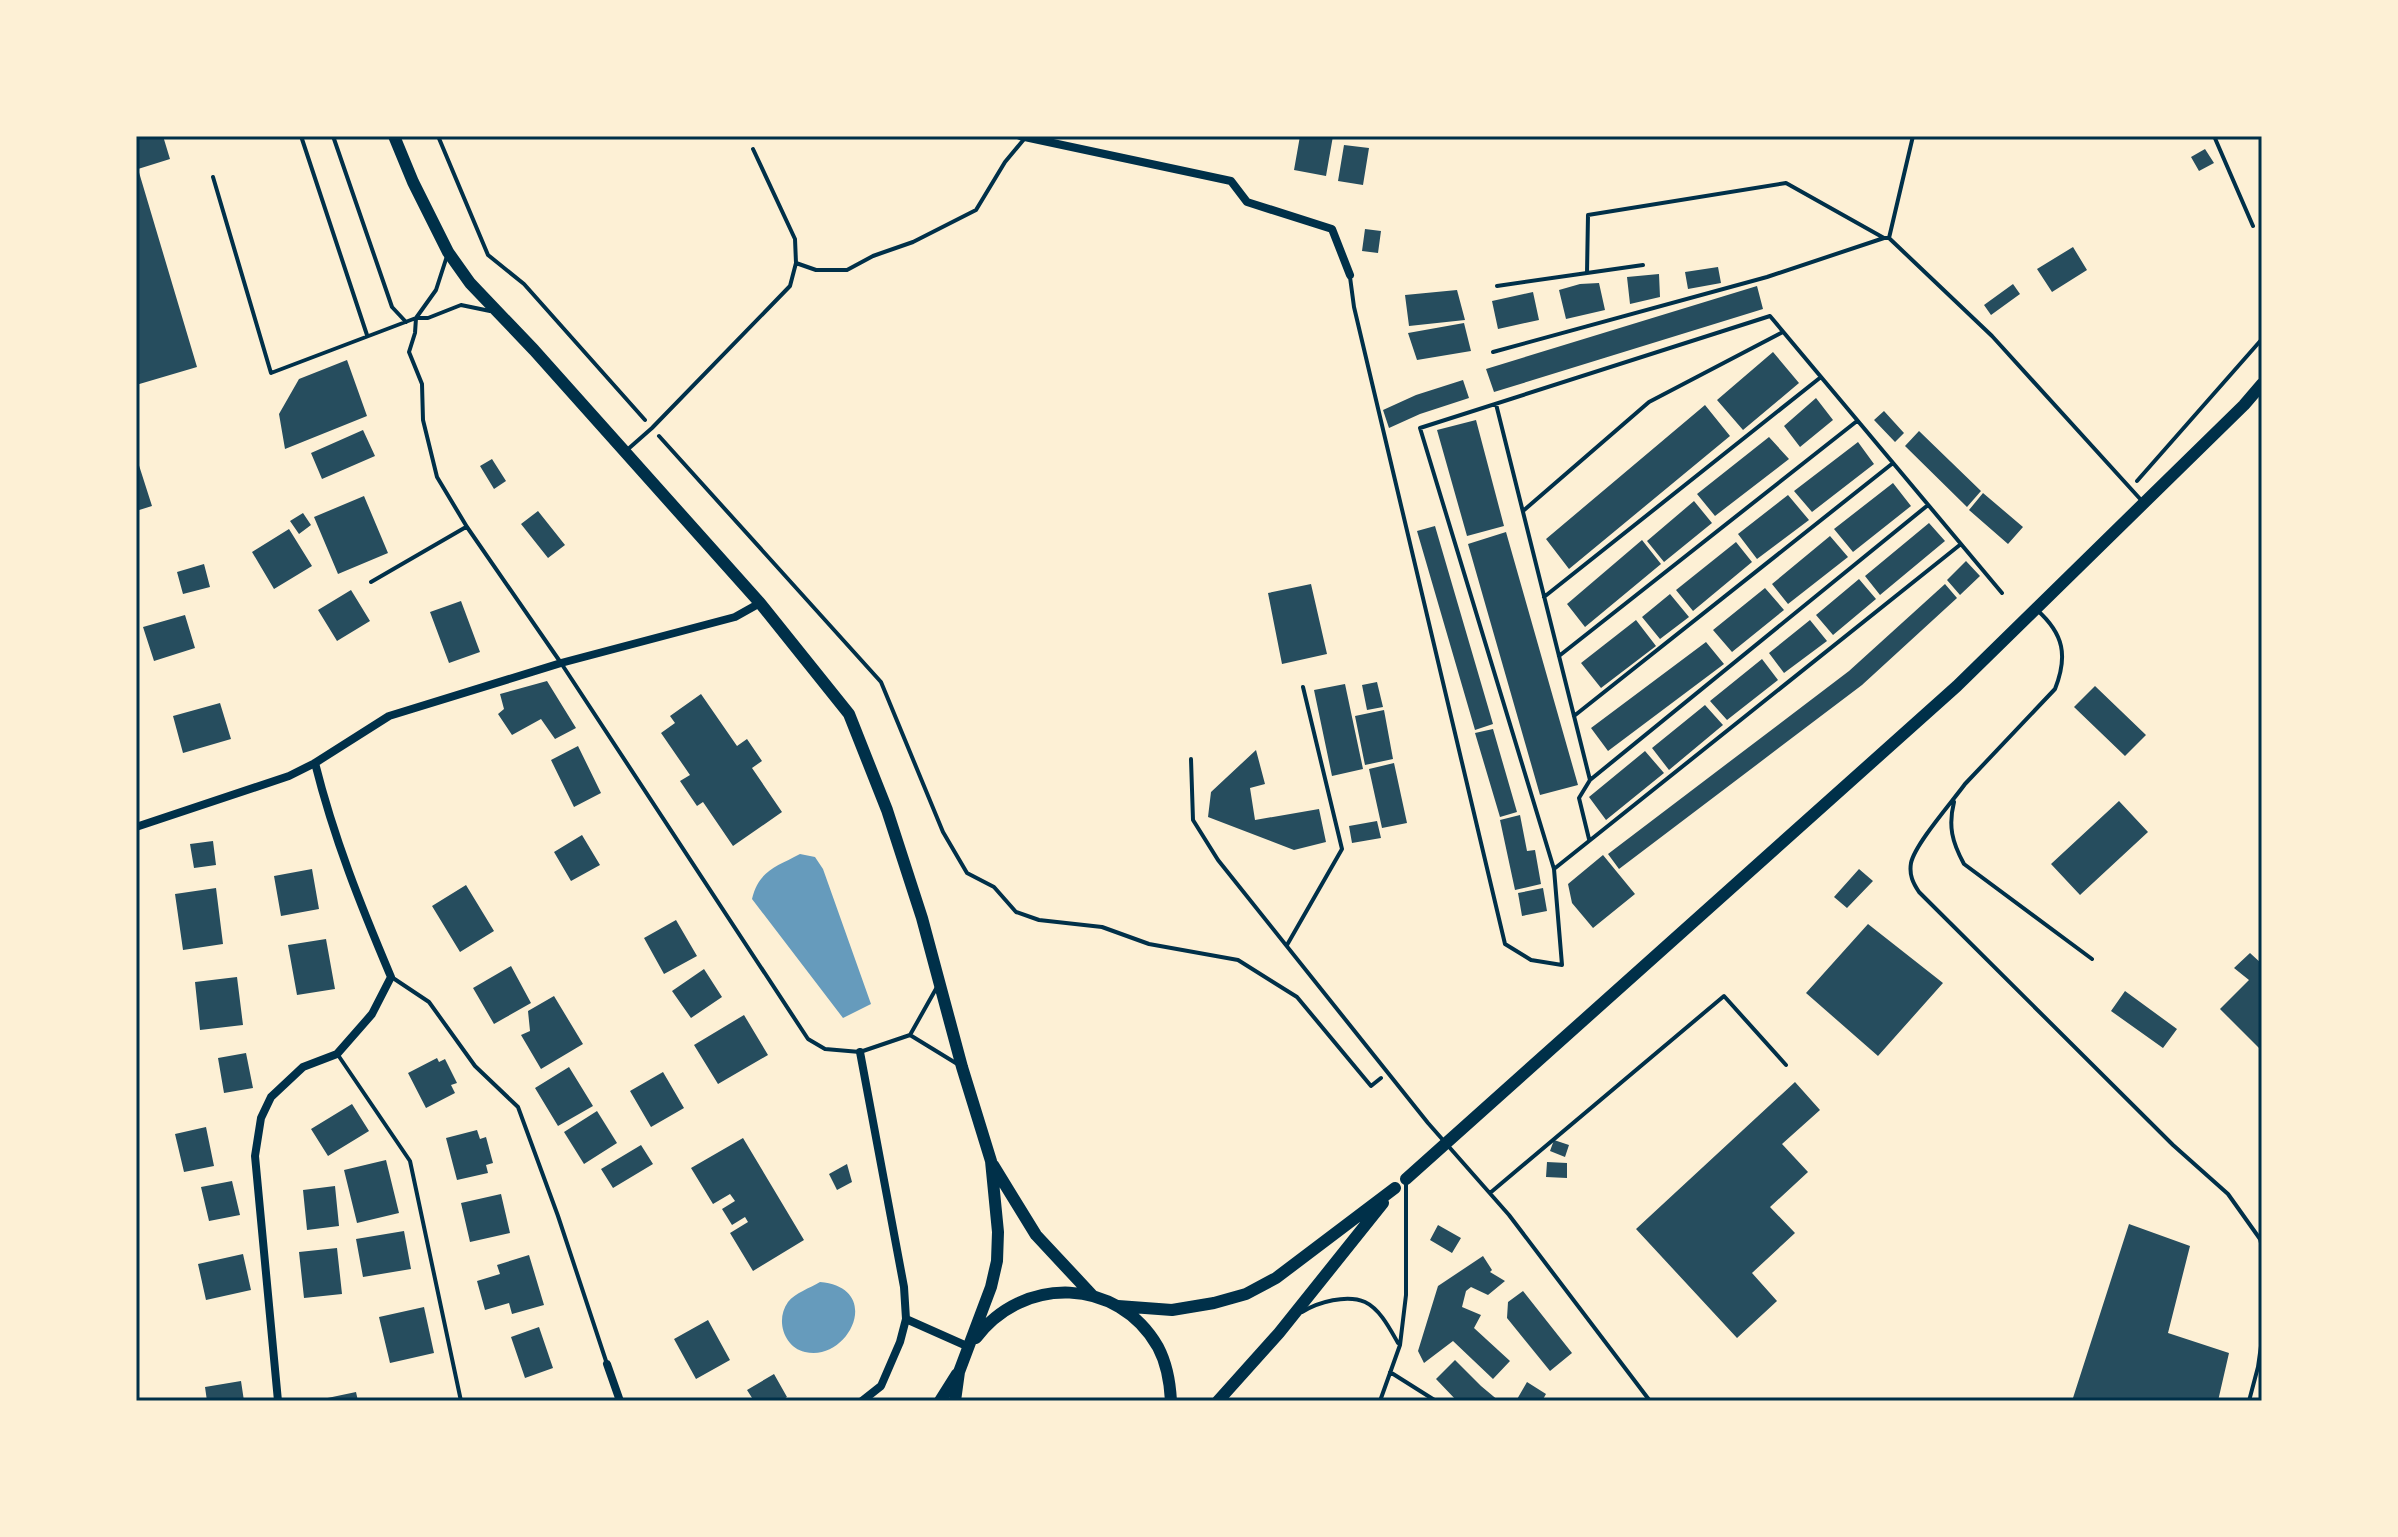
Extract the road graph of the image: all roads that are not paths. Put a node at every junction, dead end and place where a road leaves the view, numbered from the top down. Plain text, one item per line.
1 (301, 136) edge
2 (333, 136) edge
3 (394, 136) edge
4 (1913, 136) edge
5 (2214, 136) edge
6 (1022, 137) edge
7 (753, 149) dead end
8 (213, 177) dead end
9 (2253, 226) dead end
10 (1887, 238) junction
11 (448, 252) junction
12 (796, 263) junction
13 (1643, 265) dead end
14 (1587, 273) junction
15 (1350, 275) joint
16 (1497, 286) dead end
17 (498, 313) junction
18 (416, 318) junction
19 (406, 322) junction
20 (1783, 332) junction
21 (367, 336) junction
22 (1493, 352) dead end
23 (1821, 377) junction
24 (2262, 384) edge
25 (1496, 404) junction
26 (1857, 421) junction
27 (625, 451) junction
28 (1893, 463) junction
29 (2144, 503) junction
30 (1928, 505) junction
31 (1523, 511) junction
32 (467, 527) junction
33 (1961, 544) junction
34 (371, 582) dead end
35 (2002, 593) dead end
36 (1544, 597) junction
37 (760, 603) junction
38 (2036, 609) junction
39 (1559, 656) junction
40 (561, 663) junction
41 (1303, 687) dead end
42 (1574, 716) junction
43 (1191, 759) dead end
44 (315, 763) junction
45 (1590, 780) junction
46 (1965, 784) junction
47 (136, 827) edge
48 (1589, 839) junction
49 (1554, 869) junction
50 (1287, 945) junction
51 (2092, 959) dead end
52 (391, 977) junction
53 (939, 985) junction
54 (910, 1035) junction
55 (860, 1052) junction
56 (337, 1054) junction
57 (1786, 1065) dead end
58 (962, 1067) junction
59 (1446, 1144) junction
60 (991, 1161) junction
61 (1406, 1179) joint
62 (1490, 1193) junction
63 (2262, 1247) edge
64 (1092, 1295) junction
65 (1118, 1306) junction
66 (1292, 1317) junction
67 (906, 1319) junction
68 (2262, 1339) edge
69 (1400, 1345) junction
70 (969, 1347) junction
71 (607, 1364) joint
72 (959, 1372) junction
73 (1390, 1372) junction
74 (278, 1401) edge
75 (461, 1401) edge
76 (620, 1401) edge
77 (862, 1401) edge
78 (940, 1401) edge
79 (955, 1401) edge
80 (1171, 1401) edge
81 (1218, 1401) edge
82 (1380, 1401) edge
83 (1436, 1401) edge
84 (1650, 1401) edge
85 (2249, 1401) edge

1 - 21 lane
2 - 19 lane
3 - 11 main road
4 - 10 lane
5 - 9 lane
6 - 12 lane
6 - 15 street
7 - 12 lane
8 - 21 lane
10 - 14 lane
10 - 22 lane
10 - 29 lane
11 - 17 main road
11 - 18 lane
12 - 27 lane
13 - 14 lane
14 - 16 lane
15 - 49 lane
17 - 18 lane
17 - 27 main road
18 - 19 lane
18 - 32 lane
19 - 21 lane
20 - 23 lane
20 - 25 lane
20 - 31 lane
23 - 26 lane
23 - 36 lane
24 - 29 main road
25 - 31 lane
25 - 49 lane
26 - 28 lane
26 - 39 lane
27 - 37 main road
28 - 30 lane
28 - 42 lane
29 - 38 main road
30 - 33 lane
30 - 45 lane
31 - 36 lane
32 - 34 lane
32 - 40 lane
33 - 35 lane
33 - 48 lane
36 - 39 lane
37 - 40 street
37 - 53 main road
38 - 46 lane
38 - 59 main road
39 - 42 lane
40 - 44 street
40 - 55 lane
41 - 50 lane
42 - 45 lane
43 - 50 lane
44 - 47 street
44 - 52 street
45 - 48 lane
46 - 51 lane
46 - 63 lane
48 - 49 lane
50 - 59 lane
52 - 56 street
52 - 71 lane
53 - 54 lane
53 - 58 main road
54 - 55 lane
54 - 58 lane
55 - 67 street
56 - 74 street
56 - 75 lane
57 - 62 lane
58 - 60 main road
59 - 61 main road
59 - 62 lane
60 - 64 main road
60 - 70 main road
61 - 69 lane
62 - 84 lane
64 - 65 main road
64 - 70 main road
65 - 66 main road
65 - 80 main road
66 - 69 lane
66 - 81 main road
67 - 70 street
67 - 77 street
68 - 85 lane
69 - 73 lane
70 - 72 main road
71 - 76 street
72 - 78 main road
72 - 79 main road
73 - 82 lane
73 - 83 lane

